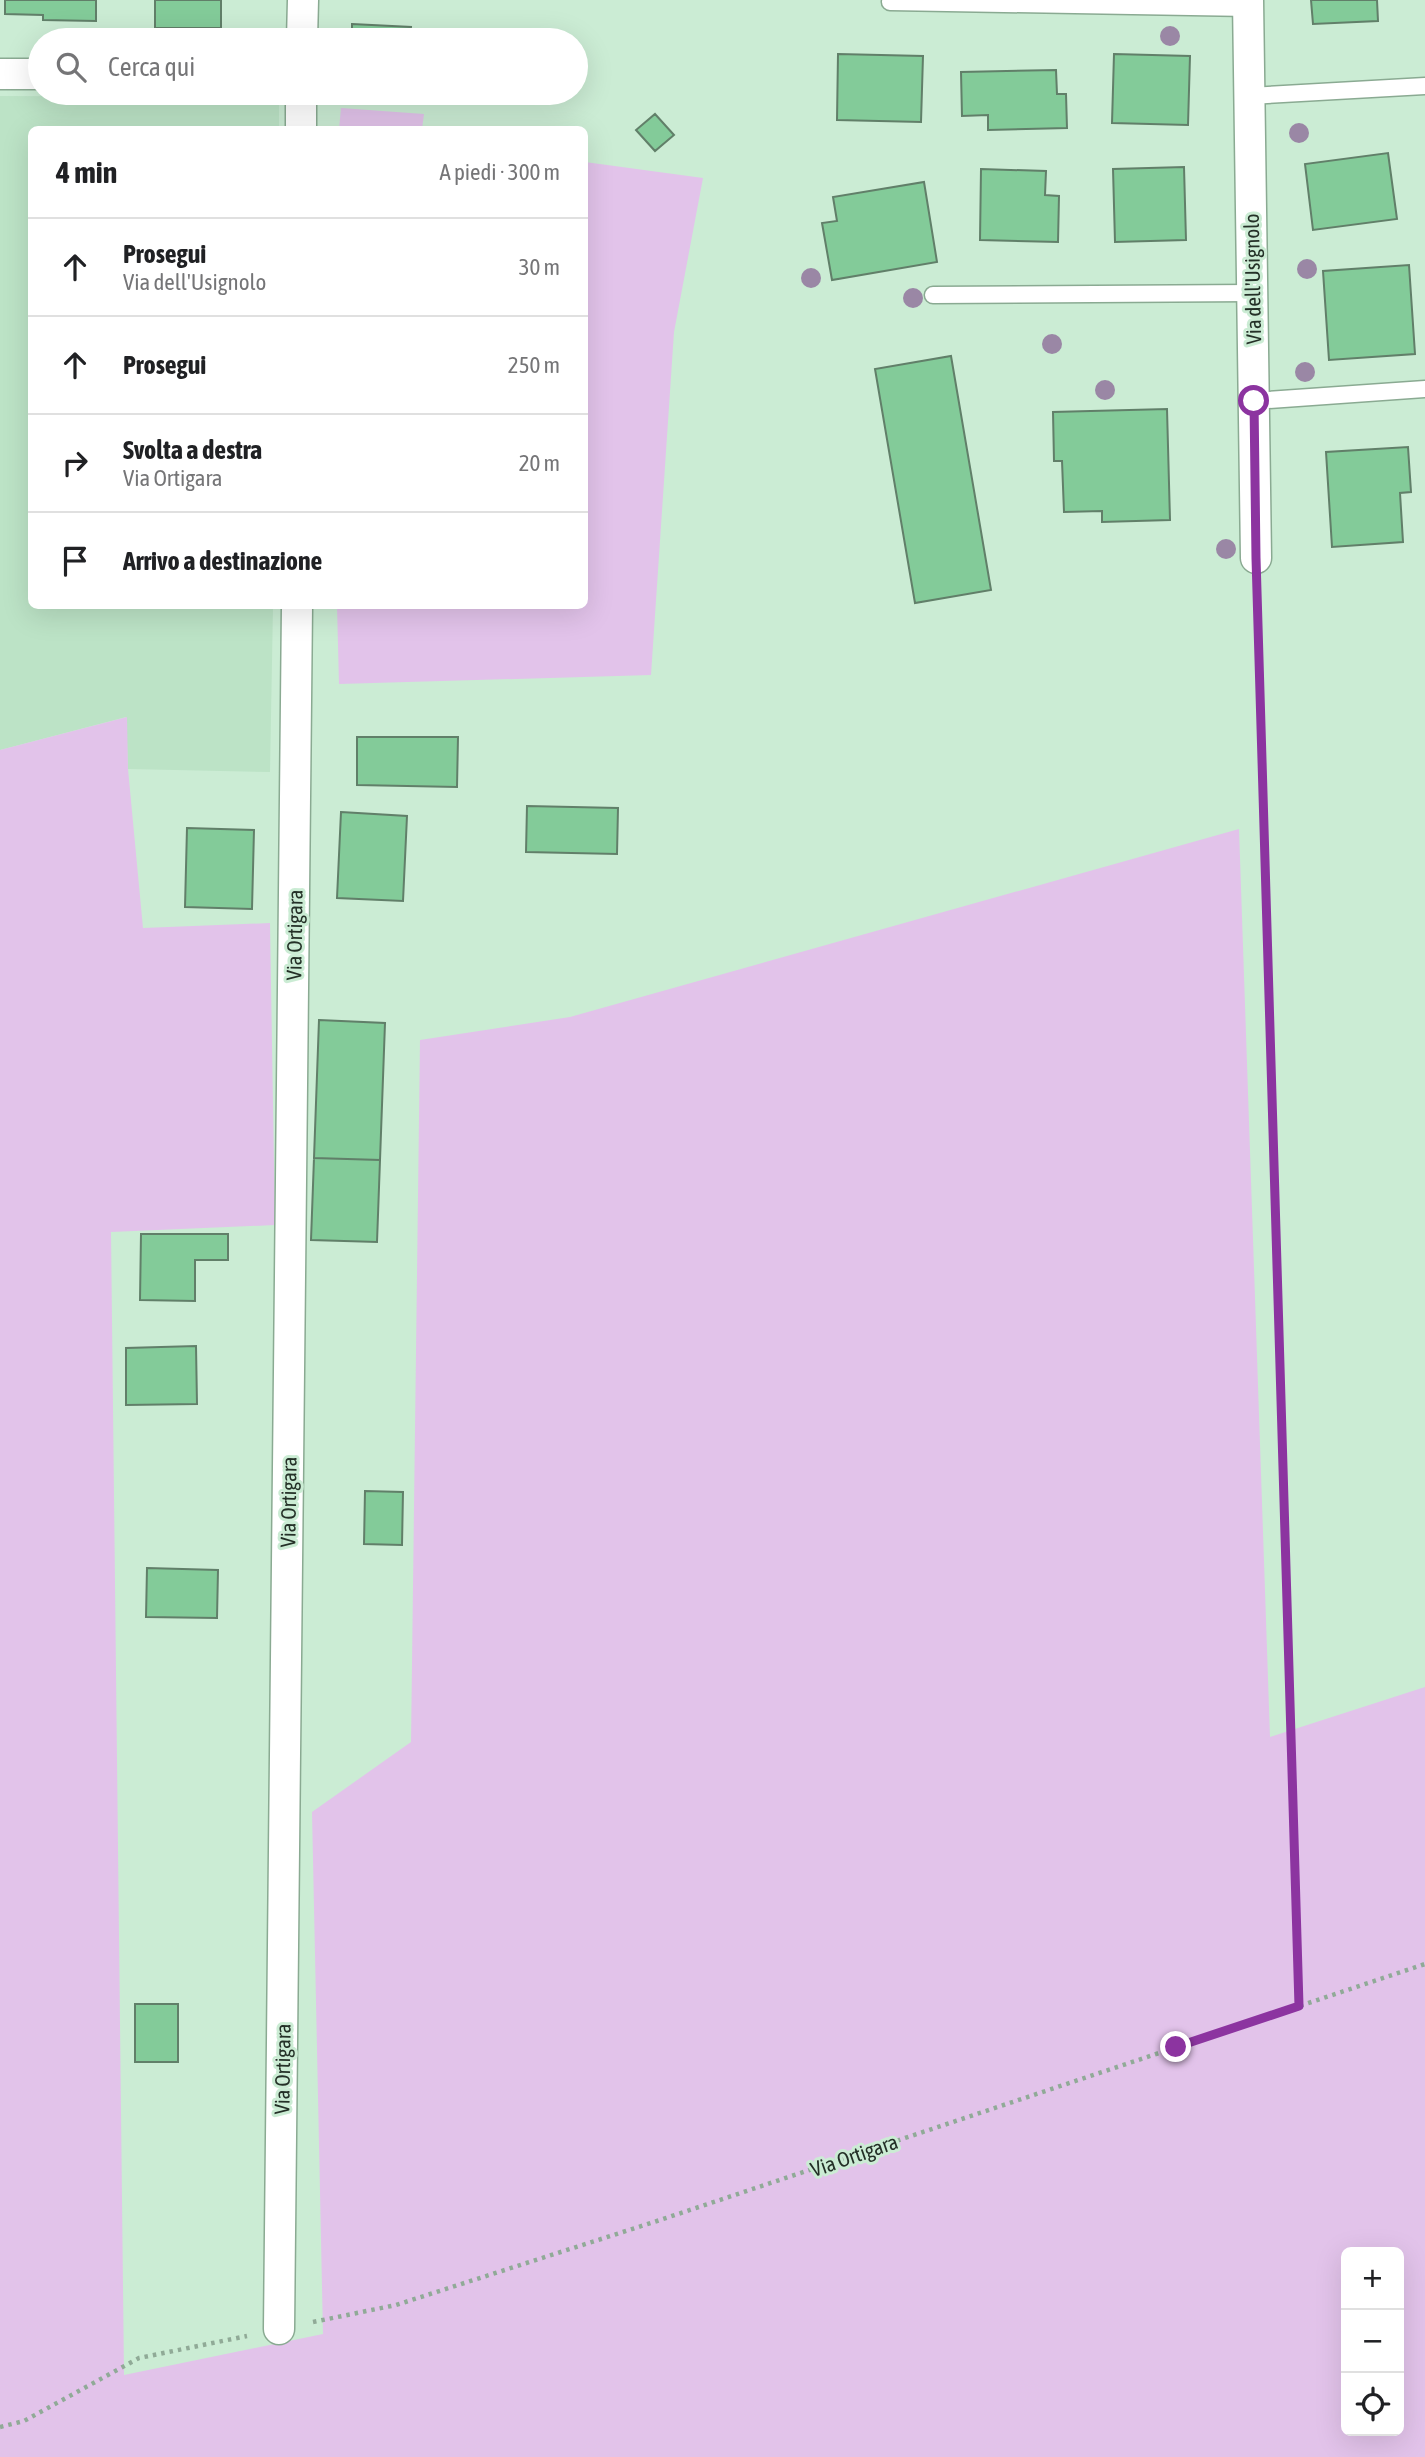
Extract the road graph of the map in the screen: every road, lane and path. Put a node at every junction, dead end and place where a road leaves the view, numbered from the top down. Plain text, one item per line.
1 (303, 0) edge
2 (890, 2) dead end
3 (1249, 4) edge
4 (302, 28) edge
5 (0, 74) edge
6 (28, 74) edge
7 (1425, 86) edge
8 (1250, 96) junction
9 (301, 105) edge
10 (301, 126) edge
11 (1252, 293) junction
12 (933, 295) dead end
13 (1425, 389) edge
14 (1254, 401) junction
15 (1256, 558) joint
16 (297, 609) edge
17 (1425, 1964) edge
18 (1299, 2006) junction
19 (279, 2329) junction
20 (0, 2427) edge

1 - 4 street
2 - 3 lane
3 - 8 street, Via dell'Usignolo
5 - 6 street
7 - 8 lane
8 - 11 street, Via dell'Usignolo
9 - 10 street
11 - 12 lane
11 - 14 street, Via dell'Usignolo
13 - 14 lane
14 - 15 street, Via dell'Usignolo
15 - 18 path
16 - 19 street, Via Ortigara
17 - 18 path, Via Ortigara
18 - 19 path, Via Ortigara
19 - 20 path

